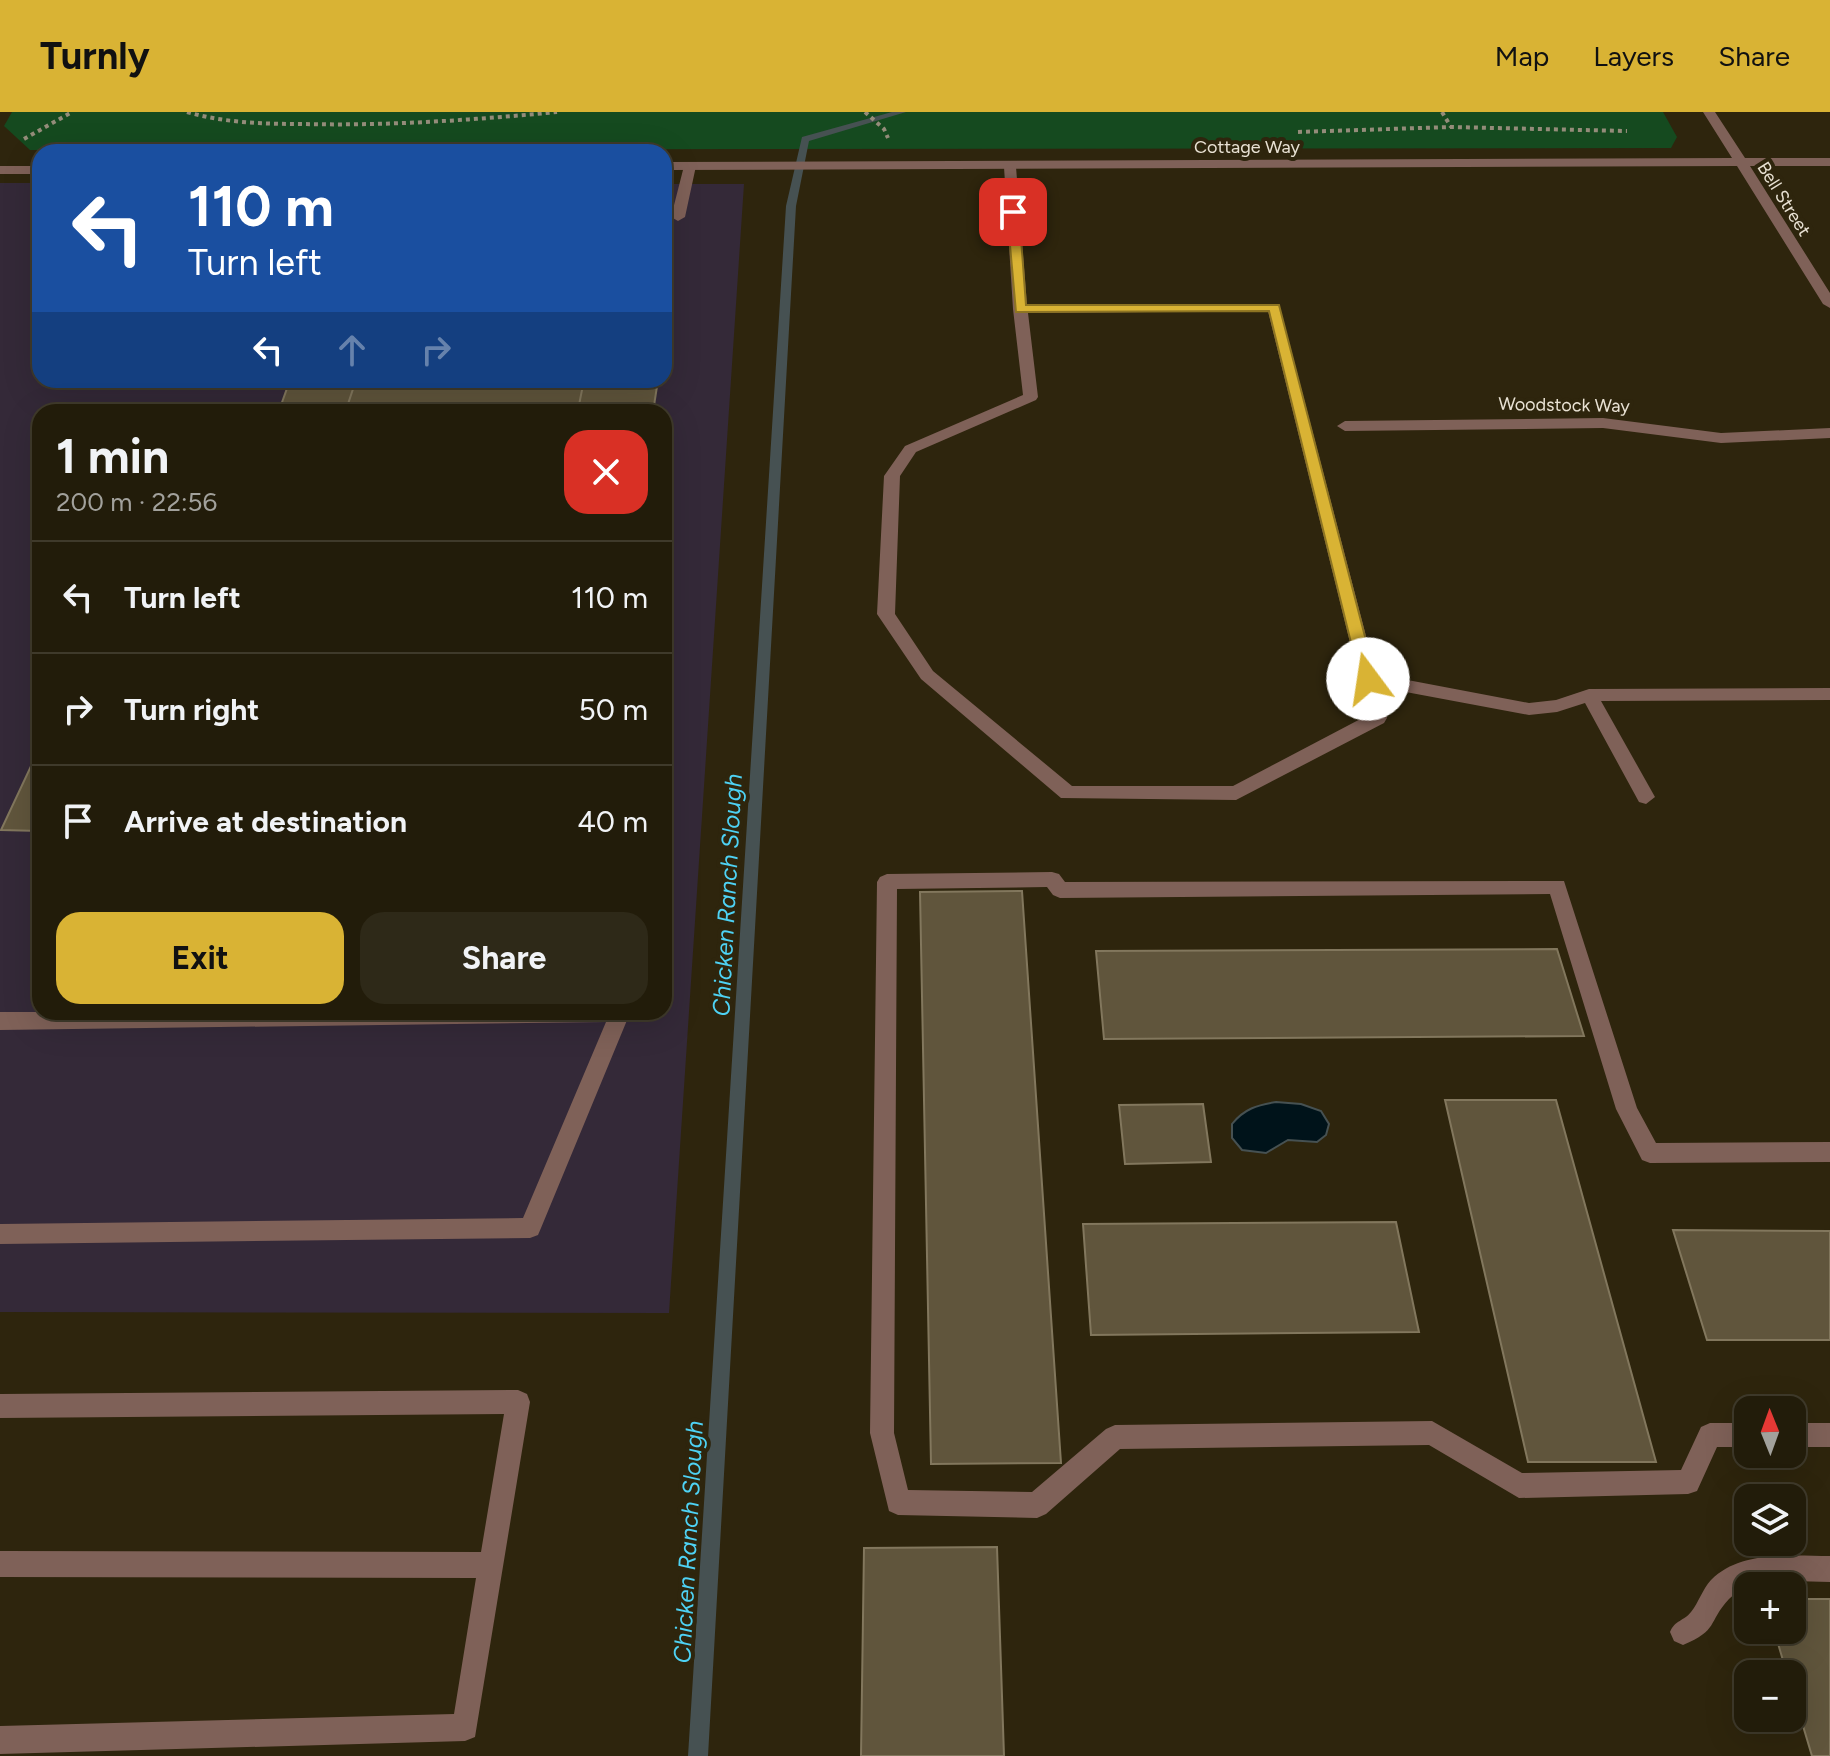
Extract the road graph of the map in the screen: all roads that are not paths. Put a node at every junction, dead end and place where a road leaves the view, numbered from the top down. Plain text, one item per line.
1 (1709, 112) edge
2 (1740, 162) junction
3 (1830, 162) edge
4 (672, 166) edge
5 (690, 166) junction
6 (1010, 167) junction
7 (0, 170) edge
8 (32, 170) edge
9 (678, 217) dead end
10 (1830, 304) edge
11 (1020, 309) junction
12 (1345, 426) dead end
13 (1830, 433) edge
14 (1368, 679) junction
15 (1830, 694) edge
16 (1589, 695) junction
17 (1646, 797) dead end
18 (78, 1020) edge
19 (617, 1020) edge
20 (0, 1021) edge
21 (1830, 1152) edge
22 (0, 1234) edge
23 (0, 1406) edge
24 (1734, 1435) edge
25 (1806, 1435) edge
26 (1830, 1435) edge
27 (0, 1564) edge
28 (491, 1565) junction
29 (1830, 1569) edge
30 (1683, 1632) dead end
31 (0, 1740) edge

1 - 2 street, Bell Street
2 - 3 street, Cottage Way
2 - 6 street, Cottage Way
2 - 10 street, Bell Street
4 - 5 street, Cottage Way
5 - 6 street, Cottage Way
5 - 9 street
6 - 11 street
7 - 8 street
11 - 14 street
11 - 14 street
12 - 13 street, Woodstock Way
14 - 16 street
15 - 16 street
16 - 17 street
18 - 20 street
19 - 22 street
21 - 24 street
23 - 28 street
25 - 26 street
27 - 28 street
28 - 31 street
29 - 30 street

